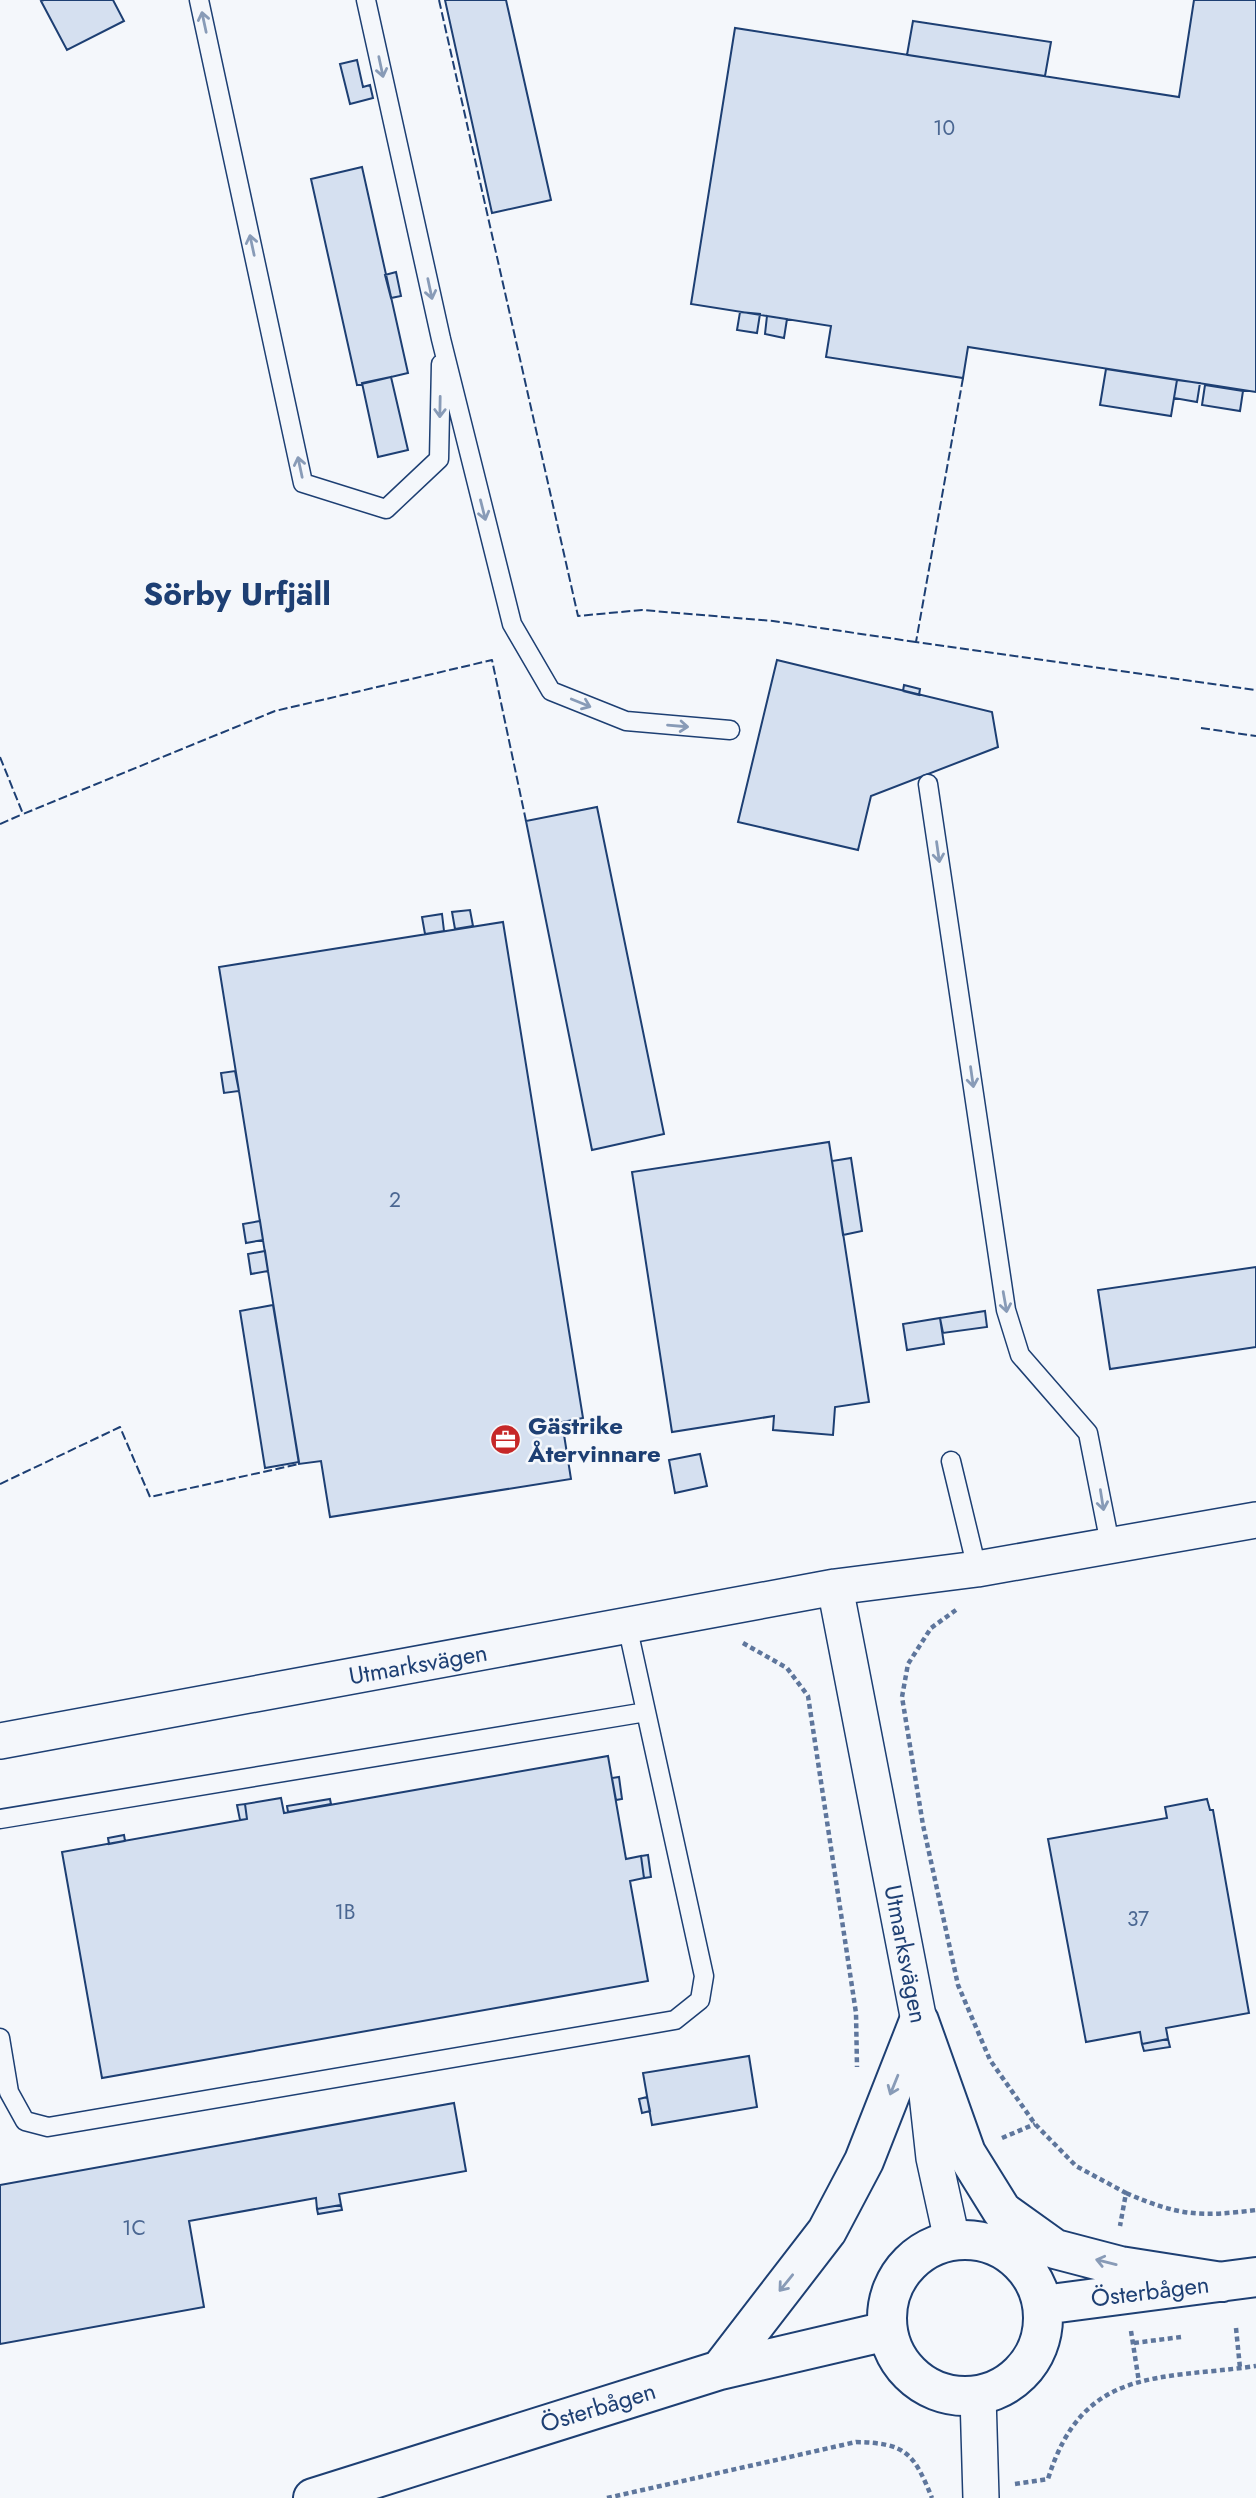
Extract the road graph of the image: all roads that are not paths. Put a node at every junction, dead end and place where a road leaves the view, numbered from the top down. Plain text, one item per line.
1 (199, 0) edge
2 (366, 0) edge
3 (441, 339) junction
4 (730, 730) dead end
5 (929, 784) dead end
6 (951, 1461) dead end
7 (1256, 1520) edge
8 (1110, 1544) junction
9 (977, 1569) junction
10 (835, 1587) junction
11 (627, 1625) junction
12 (646, 1712) junction
13 (0, 1741) edge
14 (0, 1819) edge
15 (919, 2021) junction
16 (0, 2038) edge
17 (952, 2240) junction
18 (1122, 2280) junction
19 (1239, 2280) edge
20 (1043, 2305) junction
21 (887, 2331) junction
22 (720, 2370) junction
23 (978, 2396) junction
24 (980, 2494) edge
25 (313, 2498) edge

3 -> 1 lane
2 -> 3 lane
3 -> 4 lane
5 -> 8 lane
6 - 9 lane
7 - 8 street, Utmarksvägen
8 - 9 street, Utmarksvägen
9 - 10 street, Utmarksvägen
10 - 11 street, Utmarksvägen
10 - 15 street, Utmarksvägen
11 - 12 lane
11 - 13 street, Utmarksvägen
12 - 14 lane
12 - 16 lane
15 - 17 street, Utmarksvägen
18 -> 15 main road
15 -> 22 main road
17 - 20 main road
17 - 21 main road
18 - 19 main road
18 - 20 main road, Österbågen
20 - 23 main road
21 - 22 main road, Österbågen
21 - 23 main road
22 - 25 main road, Österbågen
23 - 24 street

